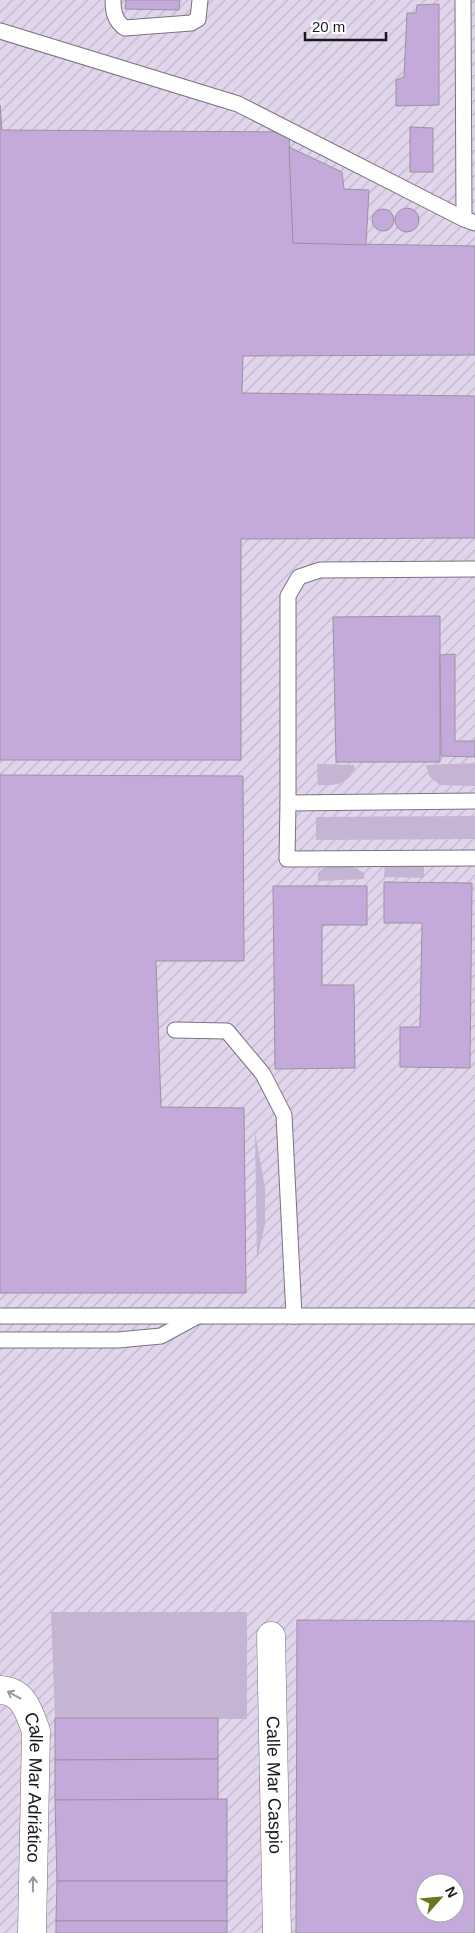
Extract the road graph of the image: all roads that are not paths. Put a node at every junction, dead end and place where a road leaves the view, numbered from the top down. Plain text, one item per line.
1 (113, 0) edge
2 (200, 0) edge
3 (463, 0) edge
4 (0, 31) edge
5 (469, 36) edge
6 (469, 221) edge
7 (475, 569) edge
8 (475, 801) edge
9 (288, 803) junction
10 (475, 858) edge
11 (175, 1030) dead end
12 (0, 1316) edge
13 (197, 1316) junction
14 (294, 1316) junction
15 (475, 1316) edge
16 (0, 1340) edge
17 (271, 1636) dead end
18 (0, 1690) edge
19 (32, 1933) edge
20 (277, 1933) edge

1 - 2 lane
3 - 5 lane
4 - 6 lane
5 - 6 lane
7 - 9 lane
8 - 9 lane
9 - 10 lane
11 - 14 lane
12 - 13 lane
13 - 14 lane
13 - 16 lane
14 - 15 lane
17 - 20 street, Calle Mar Caspio
19 -> 18 street, Calle Mar Adriático

